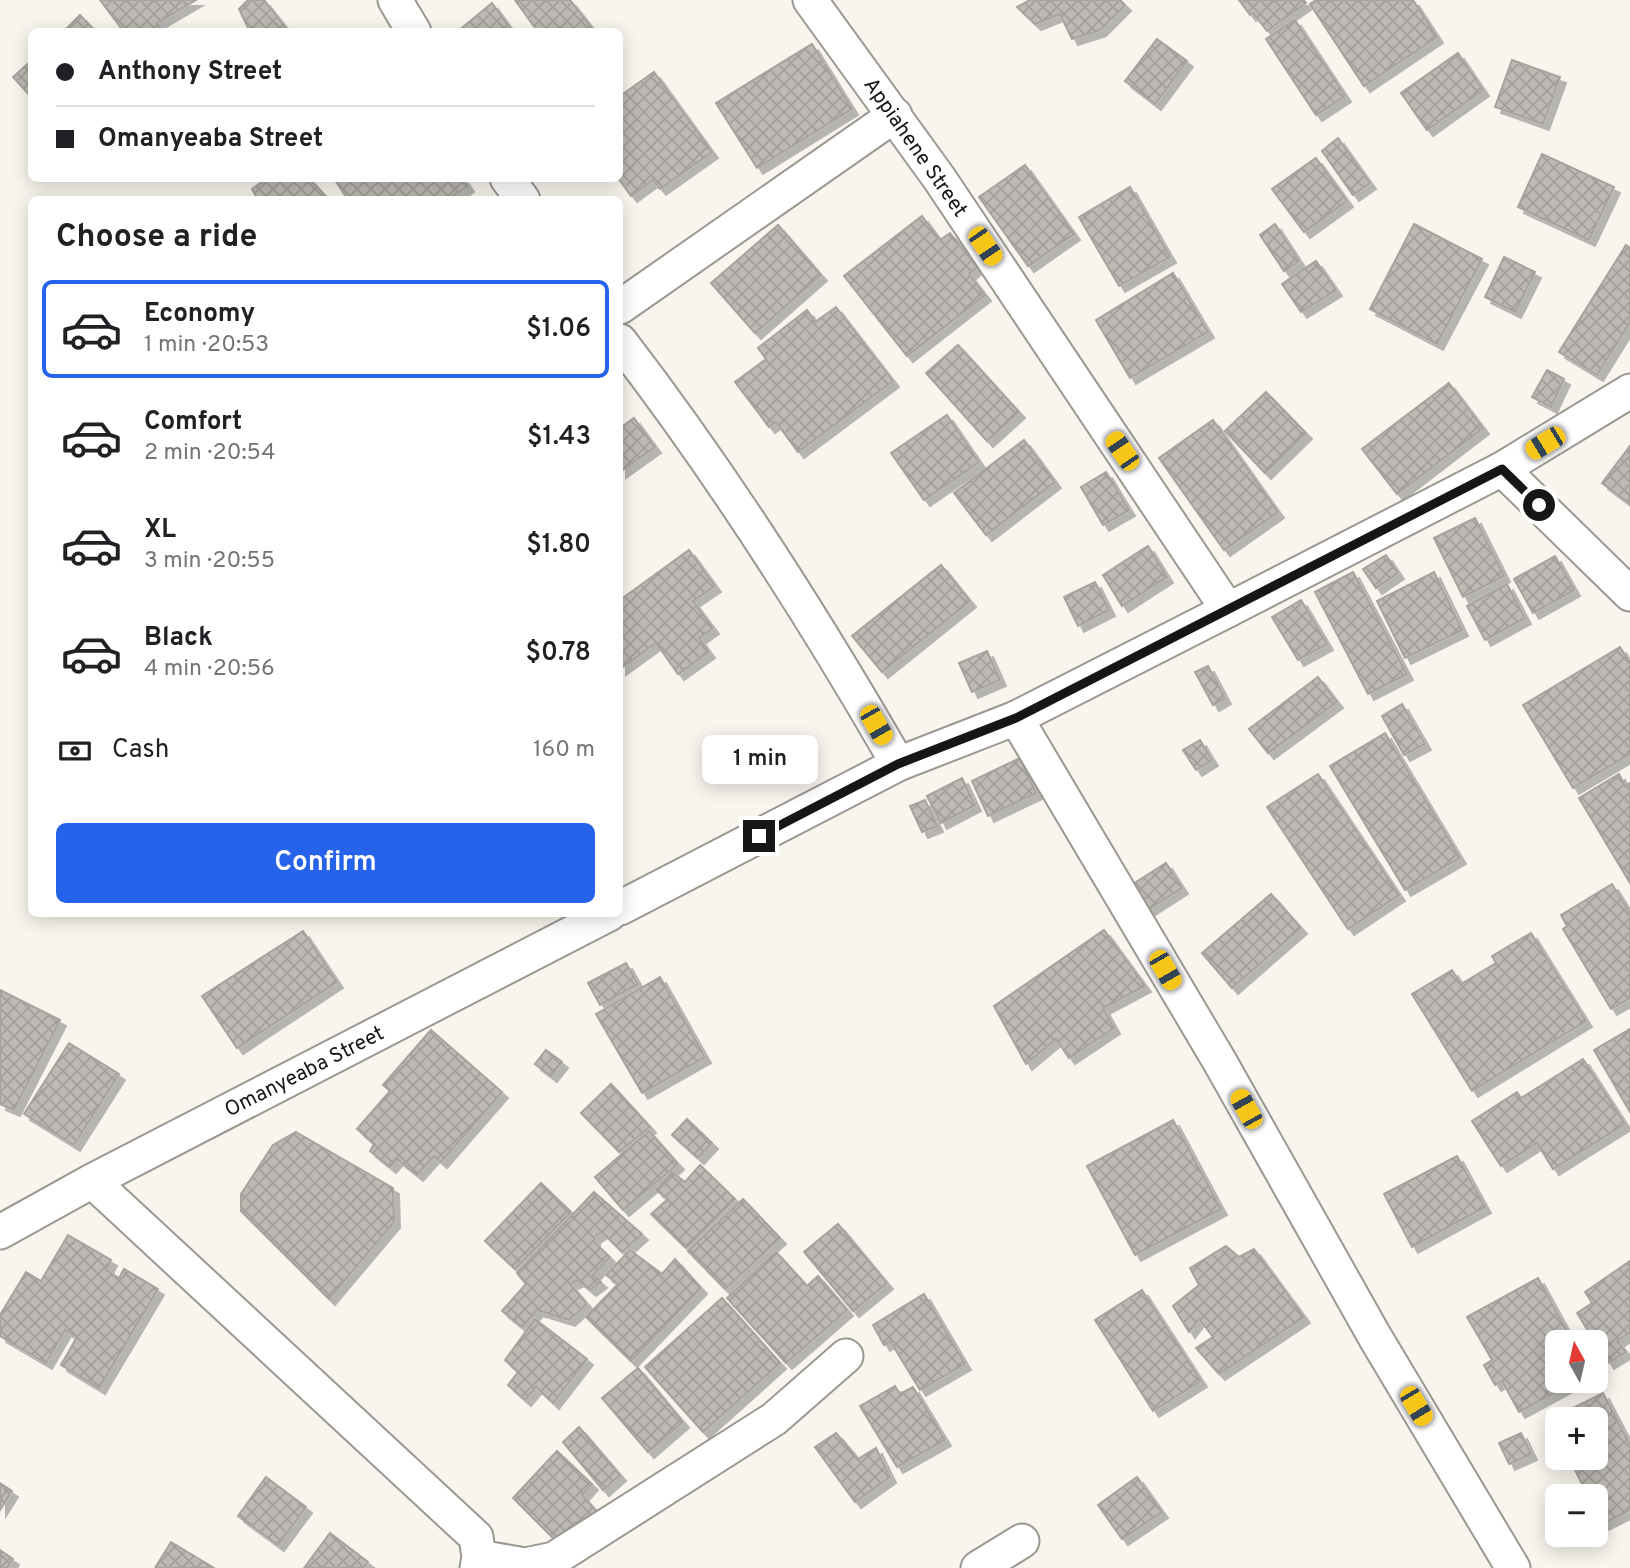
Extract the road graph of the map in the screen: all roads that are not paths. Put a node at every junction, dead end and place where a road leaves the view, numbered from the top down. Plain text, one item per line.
1 (395, 0) edge
2 (810, 0) edge
3 (412, 28) edge
4 (895, 115) junction
5 (623, 305) edge
6 (623, 345) edge
7 (1630, 391) edge
8 (1502, 469) junction
9 (1630, 594) edge
10 (1228, 610) junction
11 (1016, 718) junction
12 (898, 764) junction
13 (623, 906) edge
14 (603, 917) edge
15 (92, 1181) junction
16 (0, 1232) edge
17 (846, 1356) dead end
18 (1022, 1541) dead end
19 (478, 1562) edge
20 (978, 1568) edge
21 (1513, 1568) edge

1 - 3 street
2 - 4 street, Appiahene Street
4 - 5 street
4 - 10 street, Appiahene Street
6 - 12 street
7 - 8 street
8 - 9 street
8 - 10 street
10 - 11 street
11 - 12 street
11 - 21 street
12 - 13 street
14 - 15 street, Omanyeaba Street
15 - 16 street, Omanyeaba Street
15 - 19 street
17 - 19 street
18 - 20 street

